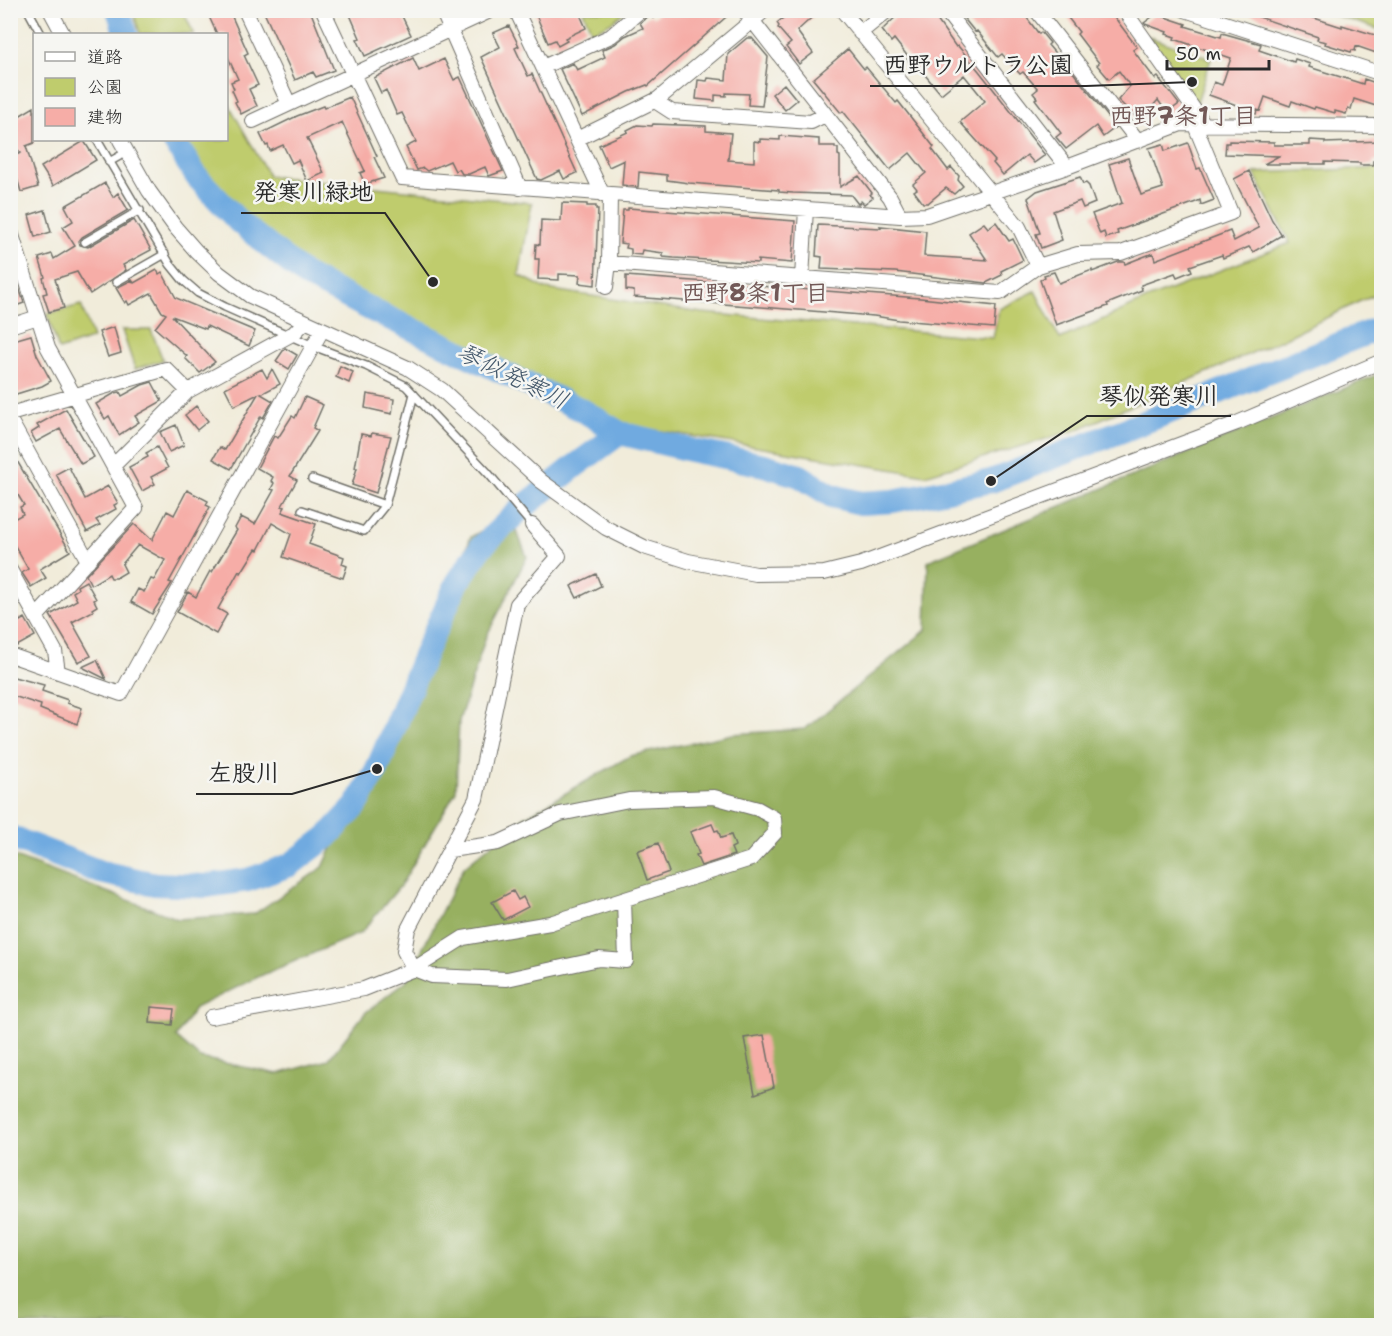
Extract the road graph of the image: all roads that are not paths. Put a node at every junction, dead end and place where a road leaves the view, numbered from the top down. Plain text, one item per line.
1 (28, 10) edge
2 (50, 10) edge
3 (245, 10) edge
4 (323, 10) edge
5 (442, 10) edge
6 (492, 10) edge
7 (516, 10) edge
8 (641, 10) edge
9 (765, 10) edge
10 (842, 10) edge
11 (888, 10) edge
12 (945, 10) edge
13 (1124, 10) edge
14 (1185, 10) edge
15 (1041, 12) edge
16 (748, 16) edge
17 (451, 30) junction
18 (40, 33) edge
19 (62, 33) edge
20 (860, 33) junction
21 (543, 67) junction
22 (1382, 74) edge
23 (354, 75) junction
24 (655, 101) junction
25 (289, 104) junction
26 (825, 114) junction
27 (252, 121) dead end
28 (1199, 124) junction
29 (1382, 126) edge
30 (577, 139) junction
31 (98, 141) edge
32 (1138, 141) junction
33 (124, 146) edge
34 (109, 162) junction
35 (1067, 167) junction
36 (520, 188) junction
37 (990, 192) junction
38 (607, 195) junction
39 (806, 209) junction
40 (140, 210) junction
41 (900, 216) junction
42 (10, 229) edge
43 (85, 242) dead end
44 (14, 250) edge
45 (165, 254) junction
46 (609, 263) junction
47 (1038, 266) junction
48 (802, 278) junction
49 (116, 282) dead end
50 (606, 287) dead end
51 (38, 317) junction
52 (305, 322) junction
53 (10, 326) edge
54 (322, 330) junction
55 (289, 335) junction
56 (313, 346) junction
57 (1382, 361) edge
58 (188, 391) junction
59 (74, 394) junction
60 (414, 394) junction
61 (10, 414) edge
62 (10, 420) edge
63 (113, 466) junction
64 (312, 479) dead end
65 (385, 505) junction
66 (302, 510) dead end
67 (532, 525) joint
68 (88, 561) junction
69 (10, 570) edge
70 (36, 617) junction
71 (10, 655) edge
72 (58, 672) junction
73 (450, 850) junction
74 (624, 900) junction
75 (414, 969) junction
76 (211, 1017) dead end

1 - 18 lane
2 - 19 street
3 - 25 street
4 - 23 street
5 - 17 street
6 - 17 street
7 - 21 street
8 - 21 street
9 - 16 street
10 - 20 street
11 - 20 street
12 - 35 street
13 - 28 street
14 - 22 street
15 - 32 street
16 - 24 street
16 - 26 street
17 - 23 street
17 - 36 street
20 - 37 street
21 - 30 street
23 - 25 street
23 - 36 street
24 - 26 street
24 - 30 street
25 - 27 street
26 - 41 street
28 - 29 street
28 - 32 street
28 - 47 street
30 - 38 street
31 - 34 lane
32 - 35 street
33 - 34 lane
33 - 52 street
34 - 40 lane
35 - 37 street
36 - 38 street
37 - 41 street
37 - 47 street
38 - 39 street
38 - 46 street
39 - 41 street
39 - 48 street
40 - 43 lane
40 - 45 lane
42 - 44 street
44 - 51 street
45 - 49 lane
45 - 55 lane
46 - 48 street
46 - 50 street
47 - 48 street
51 - 53 street
51 - 59 street
52 - 54 street
52 - 55 street
54 - 56 street
54 - 57 street
55 - 56 lane
55 - 58 street
56 - 60 lane
56 - 72 street
58 - 59 street
58 - 63 street
59 - 61 street
59 - 63 street
60 - 65 lane
60 - 67 lane
62 - 68 street
63 - 68 street
64 - 65 lane
65 - 66 lane
67 - 73 street
68 - 70 street
69 - 70 street
70 - 72 street
71 - 72 street
73 - 74 street
73 - 75 street
74 - 75 street
74 - 75 street
75 - 76 street

